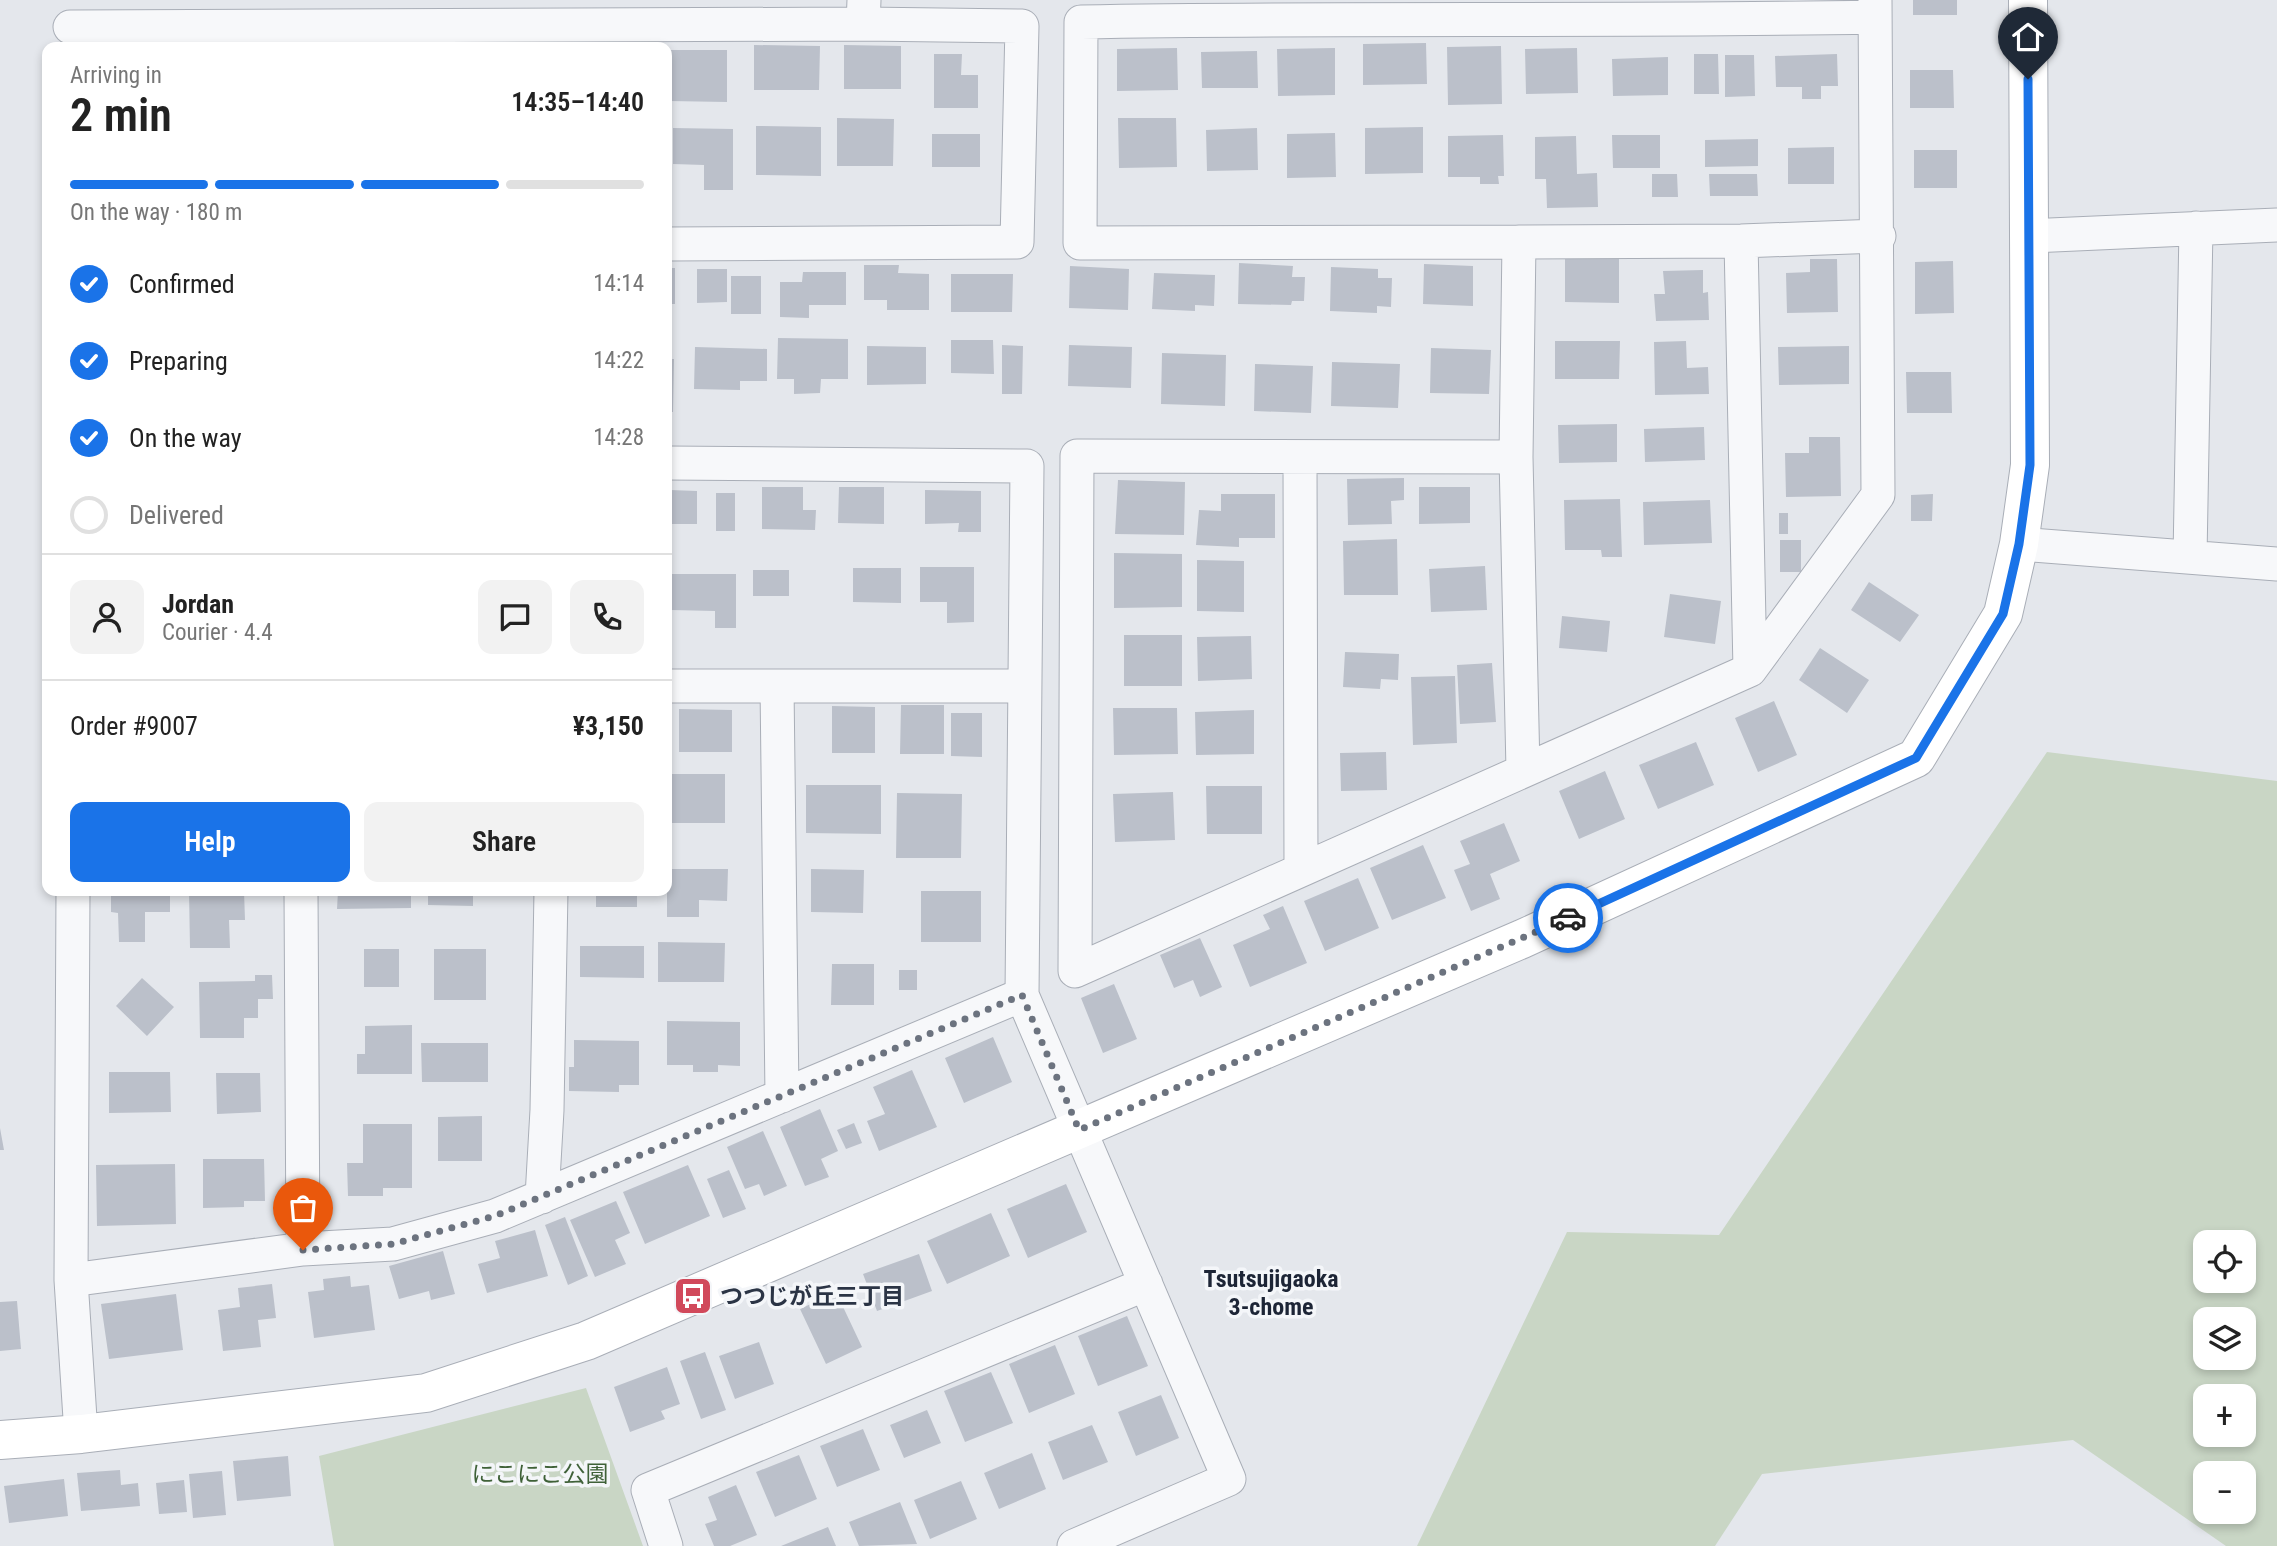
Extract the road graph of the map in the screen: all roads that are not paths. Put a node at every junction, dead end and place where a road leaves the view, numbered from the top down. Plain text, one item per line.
1 (2028, 0) edge
2 (1875, 8) edge
3 (1242, 9) edge
4 (864, 12) edge
5 (70, 25) edge
6 (2277, 225) edge
7 (2196, 228) junction
8 (1879, 236) junction
9 (2029, 236) junction
10 (1741, 241) junction
11 (1519, 242) junction
12 (672, 244) edge
13 (1516, 457) junction
14 (1300, 458) junction
15 (672, 463) edge
16 (2019, 544) junction
17 (2190, 557) junction
18 (2277, 564) edge
19 (1750, 670) junction
20 (672, 686) edge
21 (777, 686) junction
22 (1024, 686) junction
23 (1523, 769) junction
24 (1301, 868) junction
25 (73, 896) edge
26 (302, 896) edge
27 (551, 896) edge
28 (1022, 995) junction
29 (782, 1096) junction
30 (1079, 1130) junction
31 (542, 1196) junction
32 (303, 1250) junction
33 (71, 1280) junction
34 (1146, 1284) junction
35 (81, 1434) junction
36 (0, 1440) edge
37 (666, 1546) edge
38 (1074, 1546) edge

1 - 9 street
2 - 3 street
2 - 8 street
3 - 11 street
4 - 5 street
4 - 12 street
6 - 7 street
7 - 9 street
7 - 17 street
8 - 10 street
8 - 19 street
9 - 16 street
10 - 11 street
10 - 19 street
11 - 13 street
13 - 14 street
13 - 23 street
14 - 24 street
14 - 24 street
15 - 22 street
16 - 17 street
16 - 30 street
17 - 18 street
19 - 23 street
20 - 21 street
21 - 22 street
21 - 29 street
22 - 28 street
23 - 24 street
25 - 33 street
26 - 32 street
27 - 31 street
28 - 29 street
28 - 30 street
29 - 31 street
30 - 34 street
30 - 35 street
31 - 32 street
32 - 33 street
33 - 35 street
34 - 37 street
34 - 38 street
35 - 36 street

